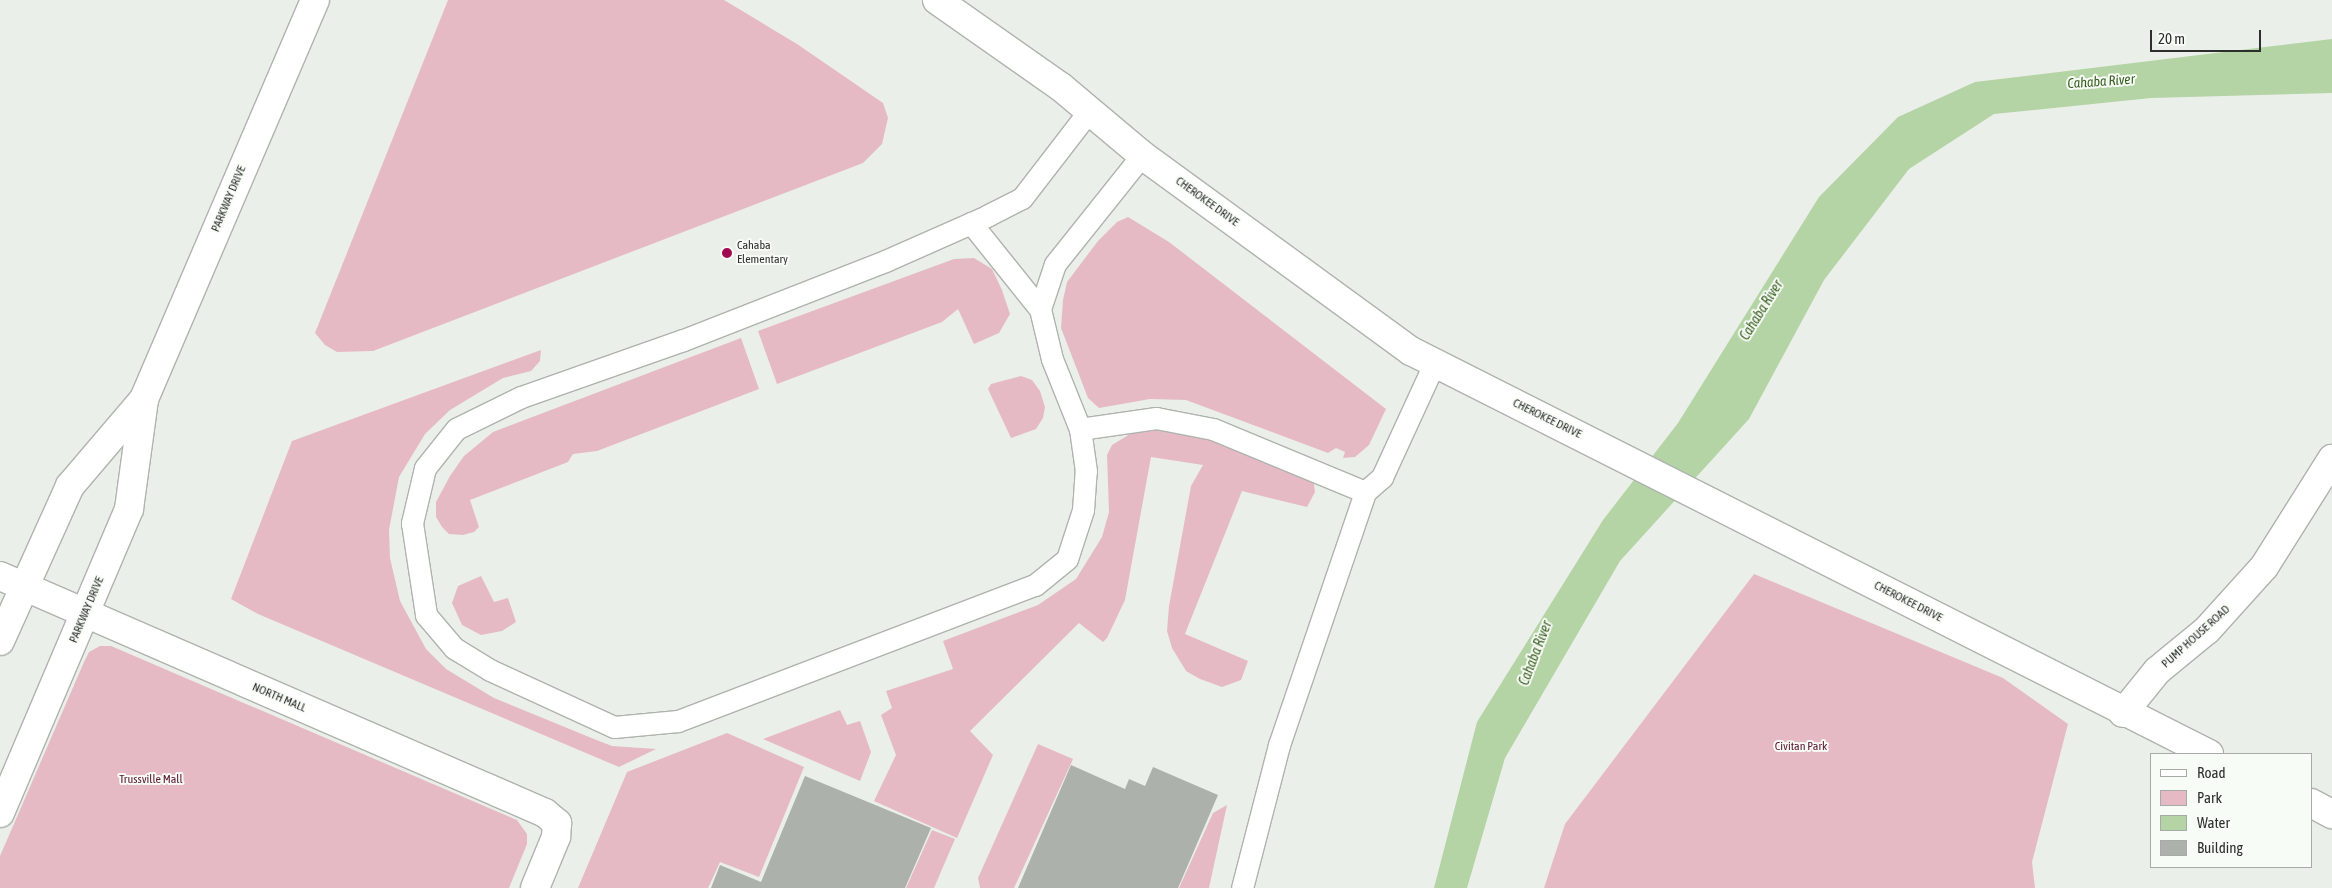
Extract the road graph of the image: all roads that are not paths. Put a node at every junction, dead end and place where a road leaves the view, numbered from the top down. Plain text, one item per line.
1 (315, 0) edge
2 (937, 0) edge
3 (1089, 111) junction
4 (1142, 154) junction
5 (971, 223) junction
6 (1040, 308) junction
7 (1434, 364) junction
8 (144, 398) junction
9 (1080, 429) junction
10 (2332, 459) edge
11 (1356, 489) junction
12 (12, 581) edge
13 (86, 614) junction
14 (0, 640) edge
15 (2123, 713) junction
16 (2207, 753) edge
17 (2312, 804) edge
18 (0, 813) edge
19 (2332, 814) edge
20 (535, 888) edge
21 (1242, 888) edge

1 - 8 street, PARKWAY DRIVE
2 - 3 street, CHEROKEE DRIVE
3 - 4 street, CHEROKEE DRIVE
3 - 5 lane
4 - 6 lane
4 - 7 street, CHEROKEE DRIVE
5 - 6 lane
5 - 9 lane
6 - 9 lane
7 - 11 lane
7 - 15 street, CHEROKEE DRIVE
8 - 12 street, PARKWAY DRIVE
8 - 13 street, PARKWAY DRIVE
9 - 11 lane
10 - 15 street, PUMP HOUSE ROAD
11 - 21 lane
12 - 13 street, NORTH MALL
12 - 14 street, PARKWAY DRIVE
13 - 18 street, PARKWAY DRIVE
13 - 20 street, NORTH MALL
15 - 16 street, CHEROKEE DRIVE
17 - 19 street

